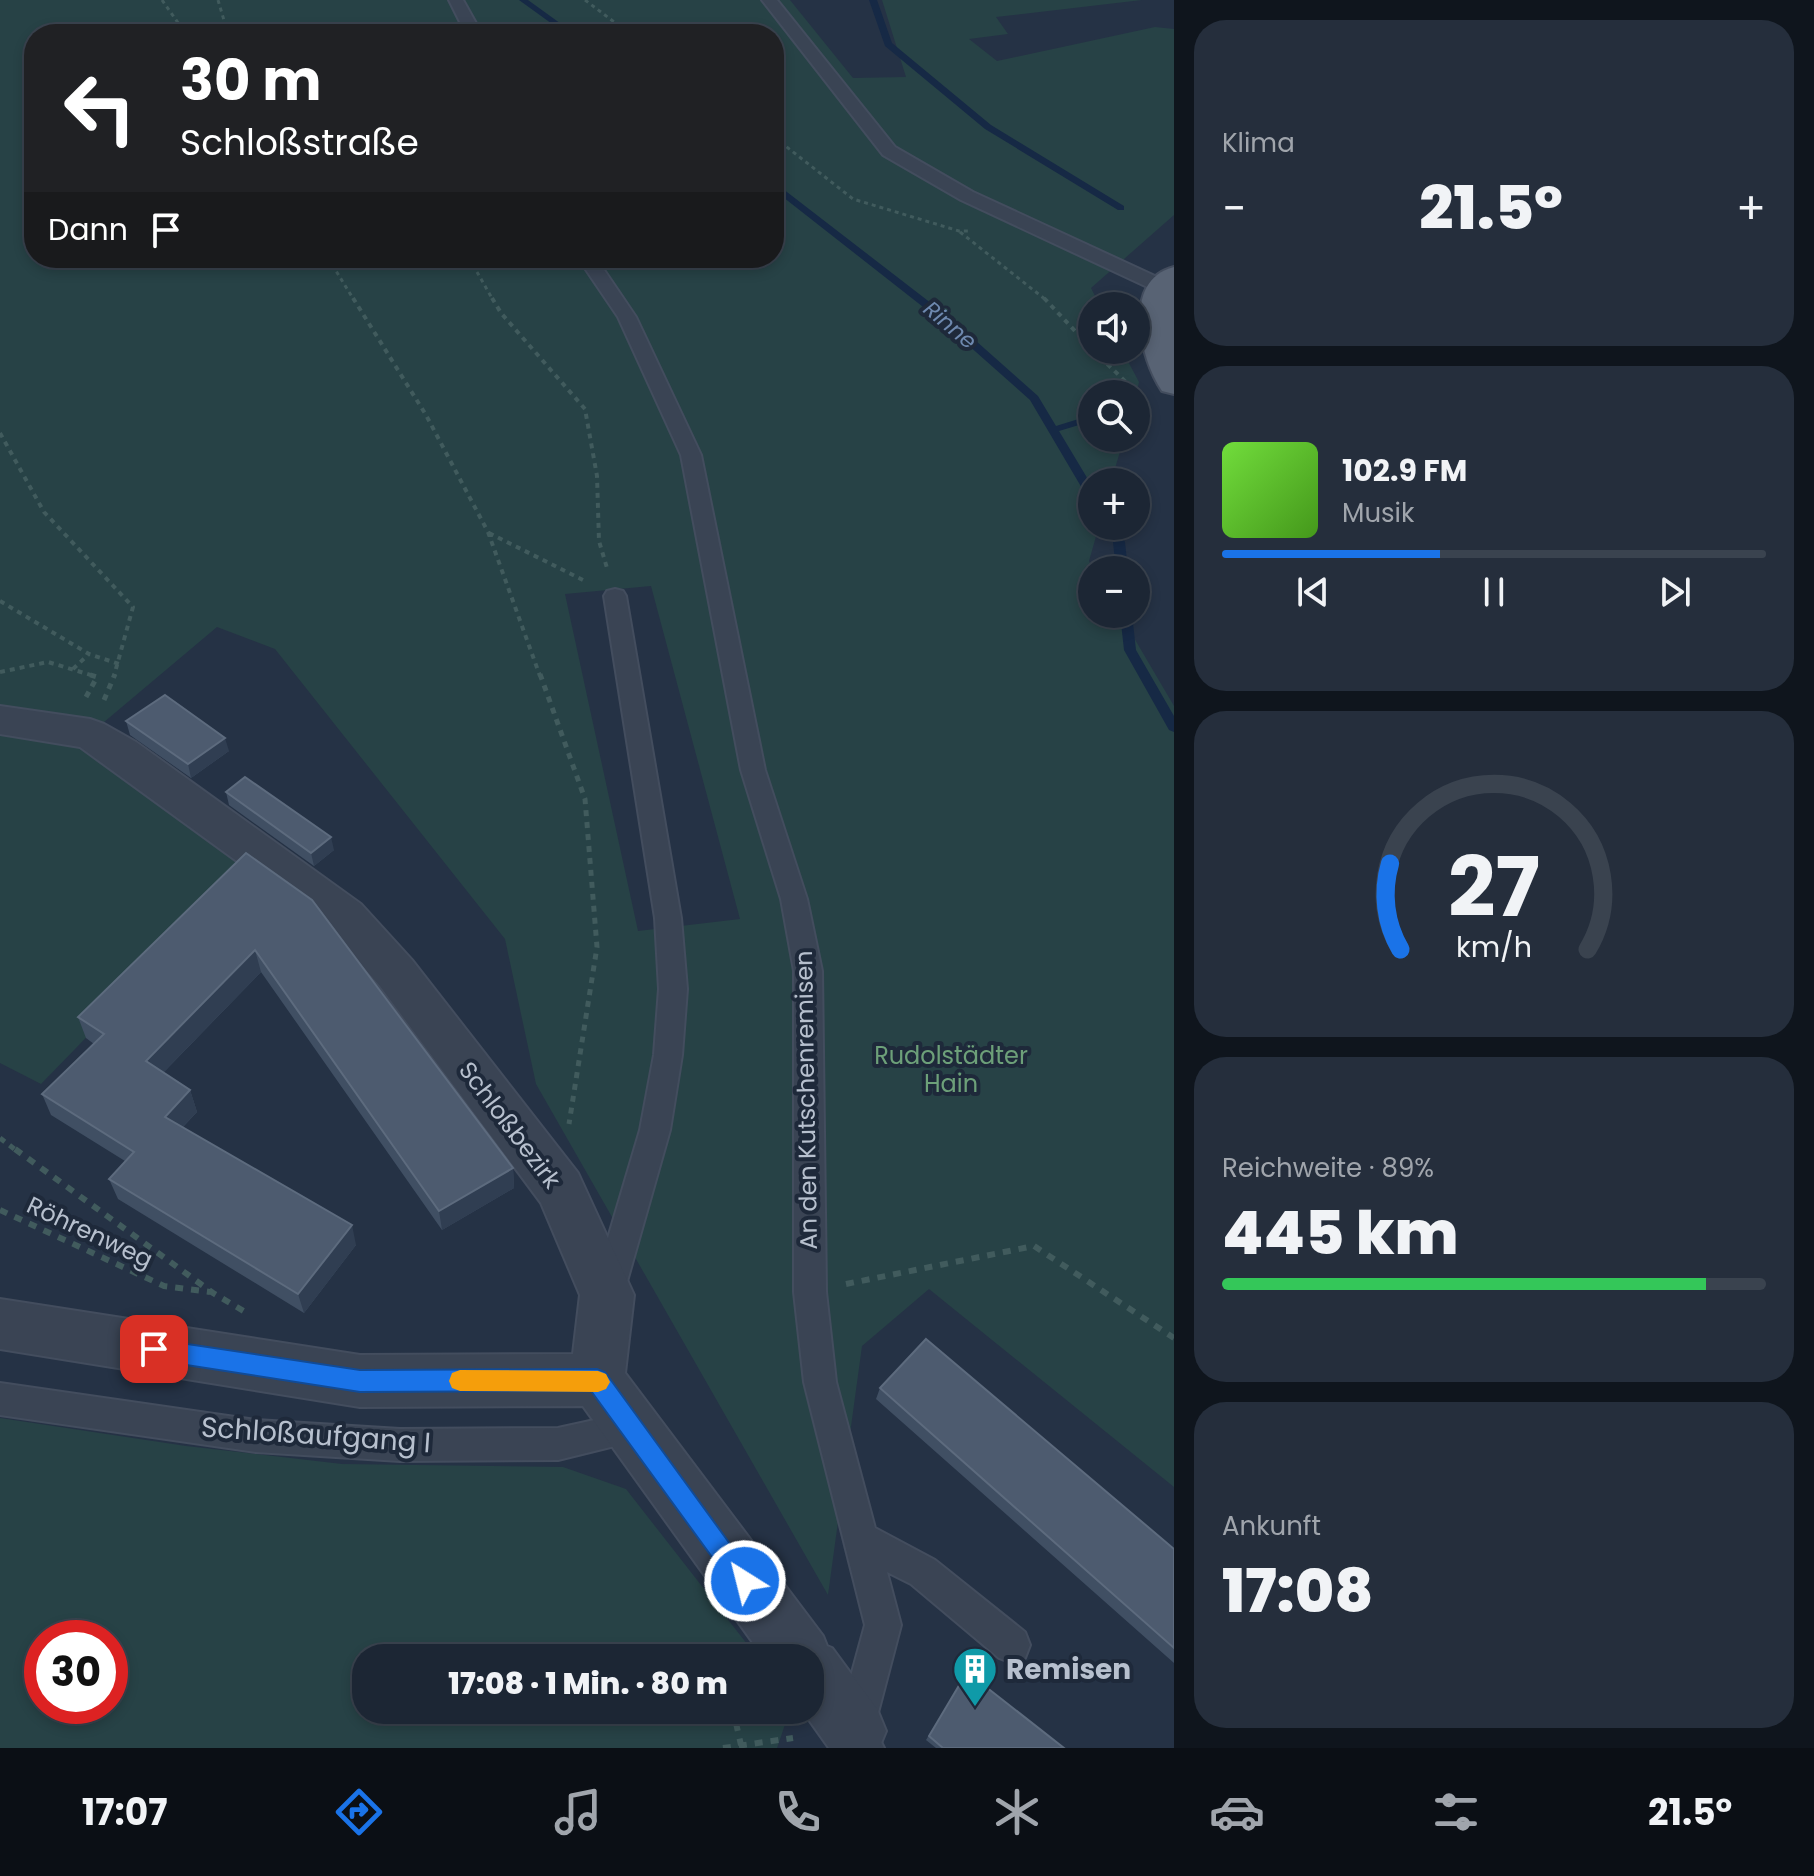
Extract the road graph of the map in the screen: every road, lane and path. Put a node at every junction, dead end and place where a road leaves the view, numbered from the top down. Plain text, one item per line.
1 (162, 0) edge
2 (218, 0) edge
3 (456, 0) edge
4 (585, 0) edge
5 (769, 0) edge
6 (179, 24) edge
7 (225, 24) edge
8 (469, 24) edge
9 (617, 24) edge
10 (784, 145) edge
11 (959, 231) junction
12 (1040, 231) junction
13 (334, 268) edge
14 (475, 268) edge
15 (594, 268) edge
16 (1168, 281) edge
17 (1078, 331) edge
18 (1174, 384) edge
19 (0, 433) edge
20 (488, 532) junction
21 (615, 596) junction
22 (0, 601) edge
23 (89, 654) junction
24 (119, 664) junction
25 (73, 669) junction
26 (0, 672) edge
27 (0, 720) edge
28 (90, 734) junction
29 (0, 1138) edge
30 (560, 1189) junction
31 (0, 1210) edge
32 (810, 1292) junction
33 (607, 1295) junction
34 (0, 1324) edge
35 (1174, 1338) edge
36 (597, 1380) junction
37 (0, 1399) edge
38 (631, 1428) junction
39 (859, 1538) junction
40 (791, 1644) edge
41 (1012, 1645) dead end
42 (824, 1689) edge
43 (736, 1724) edge
44 (860, 1739) edge
45 (746, 1745) edge
46 (723, 1748) edge

1 - 6 path
2 - 7 path
3 - 8 lane
4 - 9 path
5 - 12 lane
10 - 11 path
11 - 12 path
11 - 17 path
12 - 16 lane
13 - 20 path
14 - 21 path
15 - 32 lane, An den Kutschenremisen
16 - 18 main road
19 - 24 path
20 - 21 path
20 - 30 path
21 - 33 lane
22 - 23 path
23 - 24 path
23 - 25 path
24 - 28 path
25 - 26 path
25 - 28 path
27 - 28 street
28 - 30 street, Schloßbezirk
29 - 31 path, Röhrenweg
30 - 33 street, Schloßbezirk
32 - 35 path
32 - 39 lane, An den Kutschenremisen
33 - 36 street
34 - 36 street
36 - 38 street
37 - 38 lane, Schloßaufgang I
38 - 40 street
39 - 41 lane
39 - 44 lane, An den Kutschenremisen
42 - 44 street
43 - 45 path
44 - 45 path
45 - 46 path

